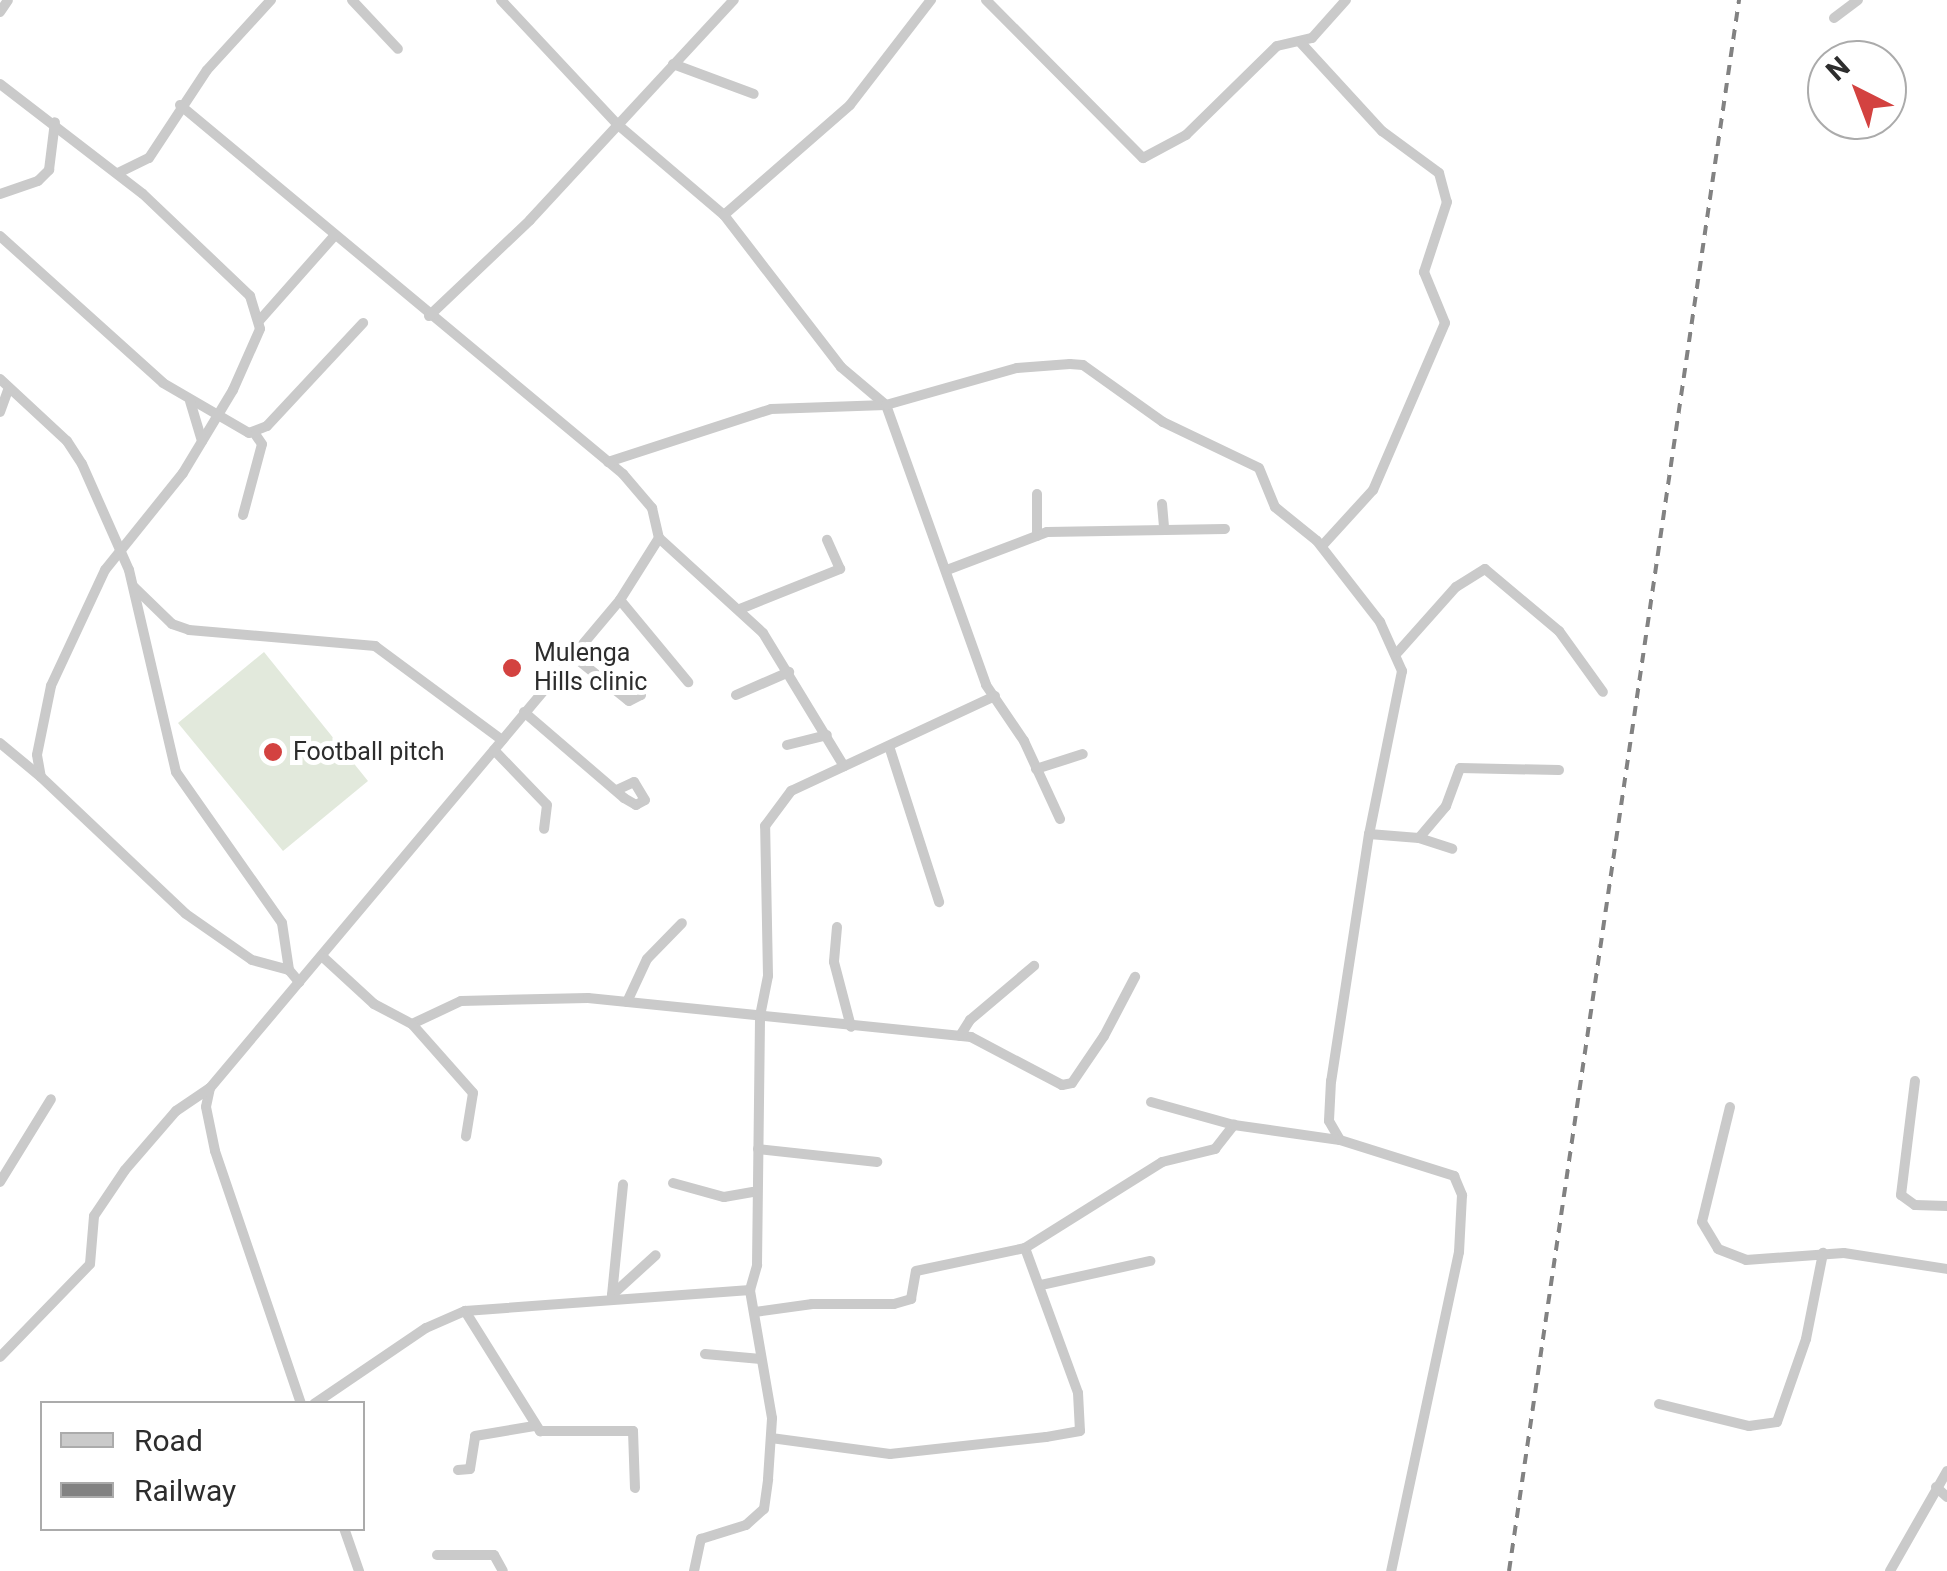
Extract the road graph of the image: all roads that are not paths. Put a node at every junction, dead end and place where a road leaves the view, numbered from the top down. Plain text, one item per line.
1 (8, 0) edge
2 (271, 0) edge
3 (352, 0) edge
4 (734, 0) edge
5 (931, 0) edge
6 (1346, 0) edge
7 (1858, 0) edge
8 (508, 2) edge
9 (994, 2) edge
10 (0, 12) edge
11 (1834, 18) dead end
12 (1301, 43) junction
13 (398, 49) dead end
14 (673, 64) junction
15 (0, 84) edge
16 (754, 94) dead end
17 (180, 105) junction
18 (55, 122) junction
19 (617, 124) junction
20 (143, 164) junction
21 (118, 173) junction
22 (0, 194) edge
23 (143, 194) junction
24 (724, 215) junction
25 (335, 235) junction
26 (0, 236) edge
27 (250, 296) junction
28 (272, 300) junction
29 (429, 316) junction
30 (259, 321) junction
31 (364, 323) dead end
32 (0, 378) edge
33 (8, 390) junction
34 (190, 400) junction
35 (886, 405) junction
36 (0, 412) edge
37 (218, 416) junction
38 (254, 434) junction
39 (202, 442) junction
40 (608, 462) junction
41 (1036, 494) dead end
42 (1162, 504) dead end
43 (243, 515) dead end
44 (1164, 528) junction
45 (1225, 529) dead end
46 (1037, 536) junction
47 (659, 538) junction
48 (827, 540) dead end
49 (1322, 546) junction
50 (119, 552) junction
51 (947, 570) junction
52 (134, 586) junction
53 (620, 600) junction
54 (740, 609) junction
55 (1398, 652) junction
56 (572, 654) junction
57 (789, 672) junction
58 (688, 682) dead end
59 (615, 689) dead end
60 (1603, 692) dead end
61 (736, 695) dead end
62 (995, 696) junction
63 (524, 712) junction
64 (827, 735) junction
65 (502, 740) junction
66 (0, 743) edge
67 (787, 745) dead end
68 (889, 746) junction
69 (494, 750) junction
70 (1082, 754) dead end
71 (844, 766) junction
72 (1036, 769) junction
73 (1559, 770) dead end
74 (41, 778) junction
75 (617, 790) dead end
76 (1060, 819) dead end
77 (544, 830) dead end
78 (1368, 834) junction
79 (1420, 838) junction
80 (1452, 849) dead end
81 (939, 902) dead end
82 (682, 923) dead end
83 (838, 927) dead end
84 (324, 958) junction
85 (1034, 966) dead end
86 (289, 970) junction
87 (1135, 977) dead end
88 (300, 982) junction
89 (627, 1002) junction
90 (760, 1016) junction
91 (412, 1024) junction
92 (851, 1026) junction
93 (960, 1036) junction
94 (1916, 1081) dead end
95 (210, 1088) junction
96 (51, 1100) dead end
97 (1150, 1102) dead end
98 (1730, 1107) dead end
99 (1234, 1125) junction
100 (466, 1136) dead end
101 (1340, 1140) junction
102 (758, 1150) junction
103 (877, 1162) dead end
104 (0, 1182) edge
105 (674, 1183) dead end
106 (623, 1185) dead end
107 (754, 1192) junction
108 (1947, 1206) edge
109 (1025, 1248) junction
110 (1823, 1253) junction
111 (656, 1255) dead end
112 (1150, 1262) dead end
113 (1947, 1269) edge
114 (1041, 1285) junction
115 (750, 1290) junction
116 (612, 1295) junction
117 (465, 1311) junction
118 (754, 1312) junction
119 (705, 1354) dead end
120 (0, 1357) edge
121 (761, 1360) junction
122 (301, 1401) edge
123 (318, 1401) edge
124 (1659, 1404) dead end
125 (534, 1426) junction
126 (770, 1438) junction
127 (458, 1470) dead end
128 (1947, 1471) edge
129 (1936, 1486) junction
130 (635, 1488) dead end
131 (1947, 1496) edge
132 (345, 1531) edge
133 (437, 1555) dead end
134 (359, 1571) edge
135 (503, 1571) edge
136 (694, 1571) edge
137 (1391, 1571) edge
138 (1891, 1571) edge

1 - 10 street
2 - 17 street
3 - 13 street
4 - 14 street
5 - 24 street
6 - 12 street
7 - 11 street
8 - 19 street
9 - 12 street
12 - 49 street
14 - 16 street
14 - 19 street
15 - 18 street
17 - 20 street
17 - 25 street
18 - 21 street
18 - 22 street
19 - 24 street
19 - 29 street
20 - 21 street
20 - 23 street
21 - 23 street
23 - 27 street
24 - 35 street
25 - 28 street
25 - 29 street
26 - 34 street
27 - 28 street
27 - 30 street
28 - 30 street
29 - 40 street
30 - 37 street
31 - 38 street
32 - 33 street
33 - 36 street
33 - 50 street
34 - 37 street
34 - 39 street
35 - 40 street
35 - 49 street
35 - 51 street
37 - 38 street
37 - 39 street
38 - 43 street
39 - 50 street
40 - 47 street
41 - 46 street
42 - 44 street
44 - 45 street
44 - 46 street
46 - 51 street
47 - 53 street
47 - 54 street
48 - 54 street
49 - 55 street
50 - 52 street
50 - 74 street
51 - 62 street
52 - 65 street
52 - 86 street
53 - 56 street
53 - 58 street
54 - 57 street
55 - 60 street
55 - 78 street
56 - 59 street
56 - 63 street
57 - 61 street
57 - 64 street
62 - 68 street
62 - 72 street
63 - 65 street
63 - 75 street
64 - 67 street
64 - 71 street
65 - 69 street
66 - 74 street
68 - 71 street
68 - 81 street
69 - 77 street
69 - 84 street
70 - 72 street
71 - 90 street
72 - 76 street
73 - 79 street
74 - 86 street
78 - 79 street
78 - 101 street
79 - 80 street
82 - 89 street
83 - 92 street
84 - 88 street
84 - 91 street
85 - 93 street
86 - 88 street
87 - 93 street
88 - 95 street
89 - 90 street
89 - 91 street
90 - 92 street
90 - 102 street
91 - 100 street
92 - 93 street
94 - 108 street
95 - 120 street
95 - 122 street
96 - 104 street
97 - 99 street
98 - 110 street
99 - 101 street
99 - 109 street
101 - 137 street
102 - 103 street
102 - 107 street
105 - 107 street
106 - 116 street
107 - 115 street
109 - 114 street
109 - 118 street
110 - 113 street
110 - 124 street
111 - 116 street
112 - 114 street
114 - 126 street
115 - 116 street
115 - 118 street
116 - 117 street
117 - 123 street
117 - 125 street
118 - 121 street
119 - 121 street
121 - 126 street
125 - 127 street
125 - 130 street
126 - 136 street
128 - 129 street
129 - 131 street
129 - 138 street
132 - 134 street
133 - 135 street

